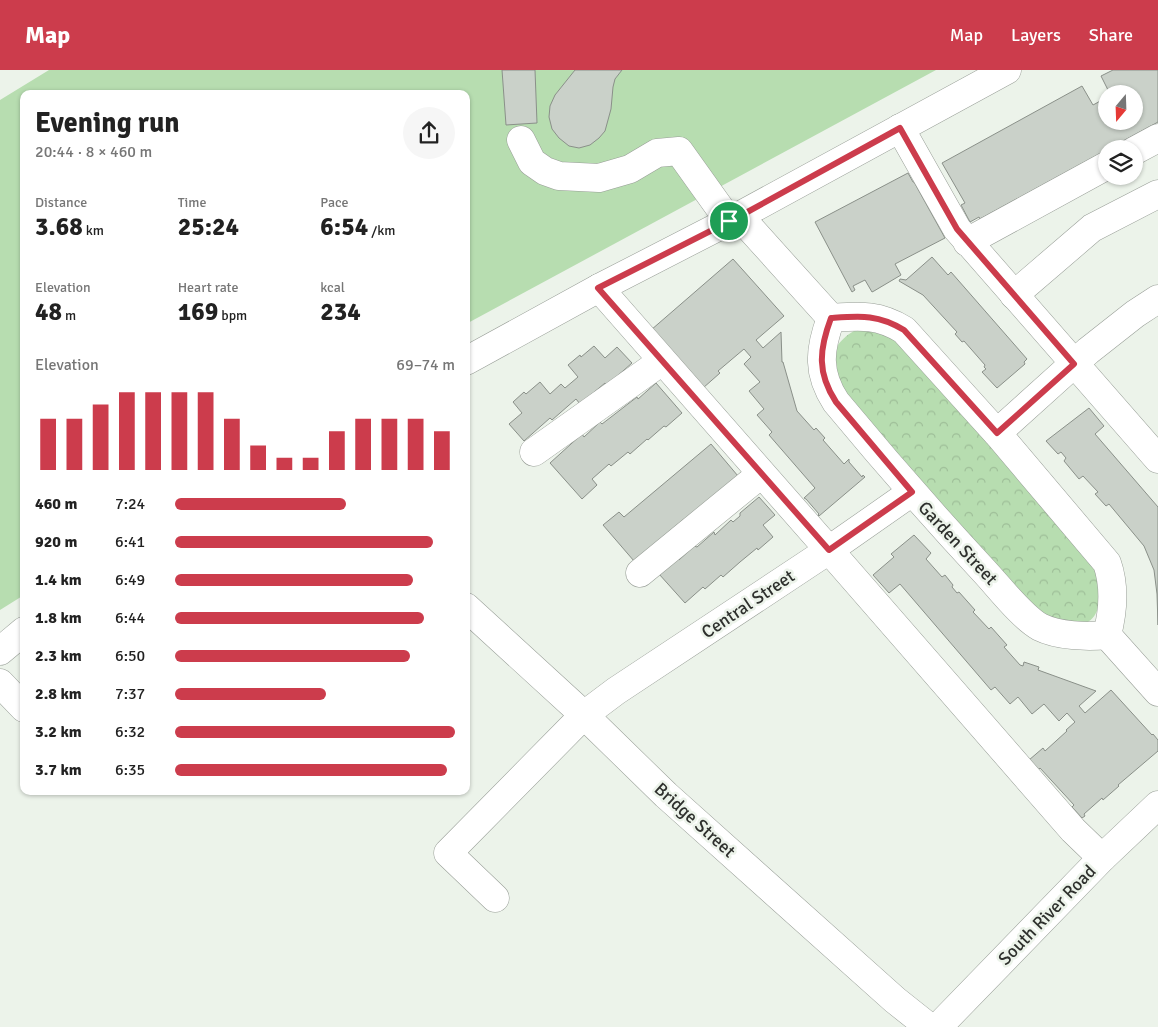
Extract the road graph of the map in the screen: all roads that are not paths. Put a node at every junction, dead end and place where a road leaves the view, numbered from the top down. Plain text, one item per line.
1 (1007, 70) edge
2 (900, 128) junction
3 (1158, 138) edge
4 (521, 140) dead end
5 (1143, 146) edge
6 (1098, 170) edge
7 (1158, 194) edge
8 (734, 218) junction
9 (968, 242) junction
10 (598, 288) junction
11 (1014, 295) junction
12 (1158, 299) edge
13 (831, 318) junction
14 (470, 360) edge
15 (662, 362) junction
16 (1074, 364) junction
17 (997, 433) junction
18 (534, 452) dead end
19 (1158, 459) edge
20 (761, 474) junction
21 (912, 492) junction
22 (829, 550) junction
23 (640, 573) dead end
24 (470, 611) edge
25 (20, 634) edge
26 (1107, 636) junction
27 (0, 651) edge
28 (0, 683) edge
29 (1158, 692) edge
30 (20, 704) edge
31 (584, 715) junction
32 (1158, 805) edge
33 (1102, 858) junction
34 (495, 898) dead end
35 (929, 1027) edge
36 (938, 1027) edge

1 - 2 street
2 - 8 street
2 - 9 street
3 - 5 street
4 - 8 street
6 - 9 street
7 - 11 street
8 - 10 street
8 - 13 street
9 - 11 street
10 - 14 street
10 - 15 street
11 - 16 street
12 - 16 street
13 - 17 street
13 - 21 street, Garden Street
15 - 18 street
15 - 20 street
16 - 17 street
16 - 19 street
17 - 26 street
20 - 22 street
20 - 23 street
21 - 22 street, Central Street
21 - 26 street, Garden Street
22 - 31 street, Central Street
22 - 33 street
24 - 31 street, Bridge Street
25 - 27 street
26 - 29 street
28 - 30 street
31 - 34 street, Central Street
31 - 35 street, Bridge Street
32 - 33 street, South River Road
33 - 36 street, South River Road

